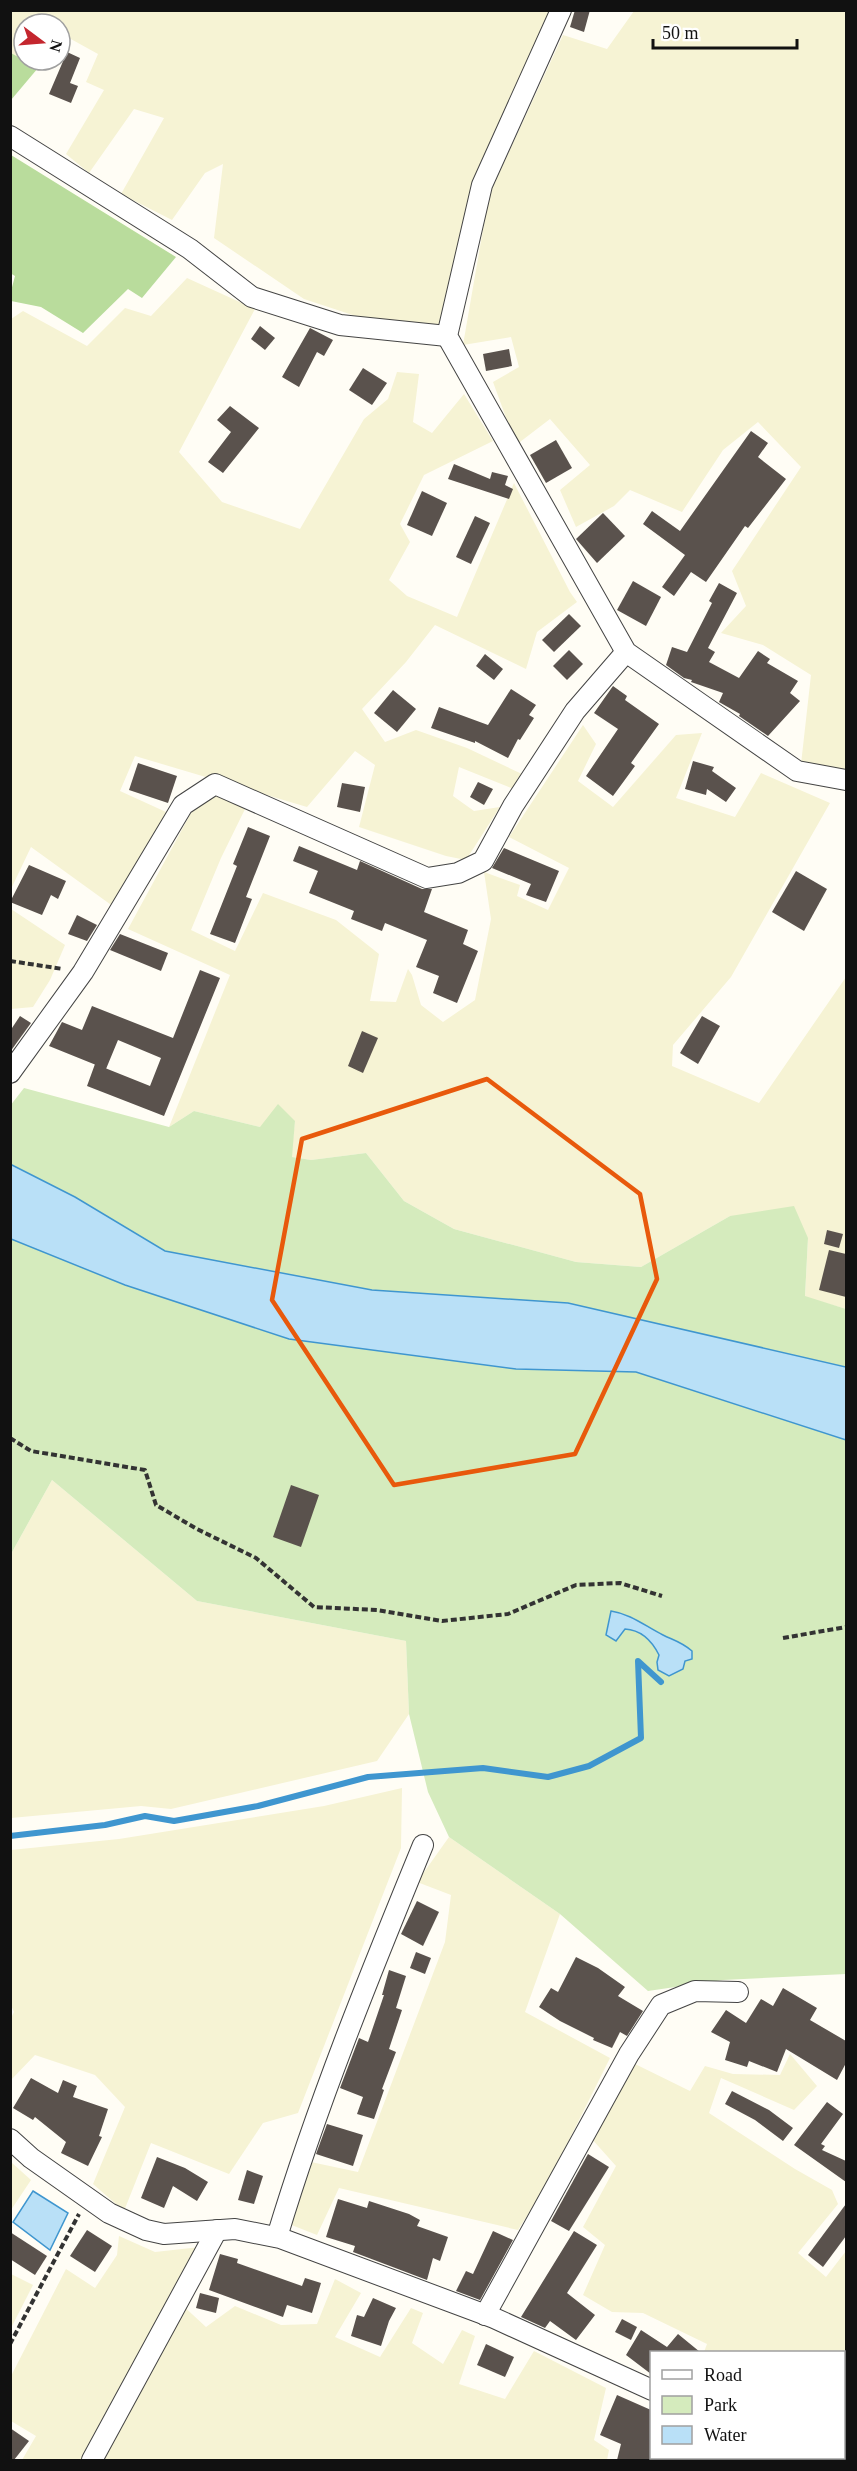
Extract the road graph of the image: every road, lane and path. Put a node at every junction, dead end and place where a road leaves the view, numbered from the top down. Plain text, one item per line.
1 (561, 10) edge
2 (10, 136) edge
3 (447, 336) junction
4 (626, 652) junction
5 (846, 780) edge
6 (10, 961) edge
7 (83, 972) junction
8 (10, 1072) edge
9 (10, 1438) edge
10 (662, 1596) dead end
11 (846, 1627) edge
12 (783, 1638) dead end
13 (423, 1845) dead end
14 (738, 1992) dead end
15 (10, 2139) edge
16 (88, 2198) junction
17 (217, 2230) junction
18 (277, 2237) junction
19 (485, 2315) junction
20 (10, 2344) edge
21 (650, 2390) edge
22 (92, 2460) edge

1 - 3 street
2 - 3 street
3 - 4 street
4 - 5 street
4 - 7 street
6 - 7 path
7 - 8 street
9 - 10 path
11 - 12 path
13 - 18 street
14 - 19 street
15 - 16 street
16 - 17 street
16 - 20 path
17 - 18 street
17 - 22 street
18 - 19 street
19 - 21 street

